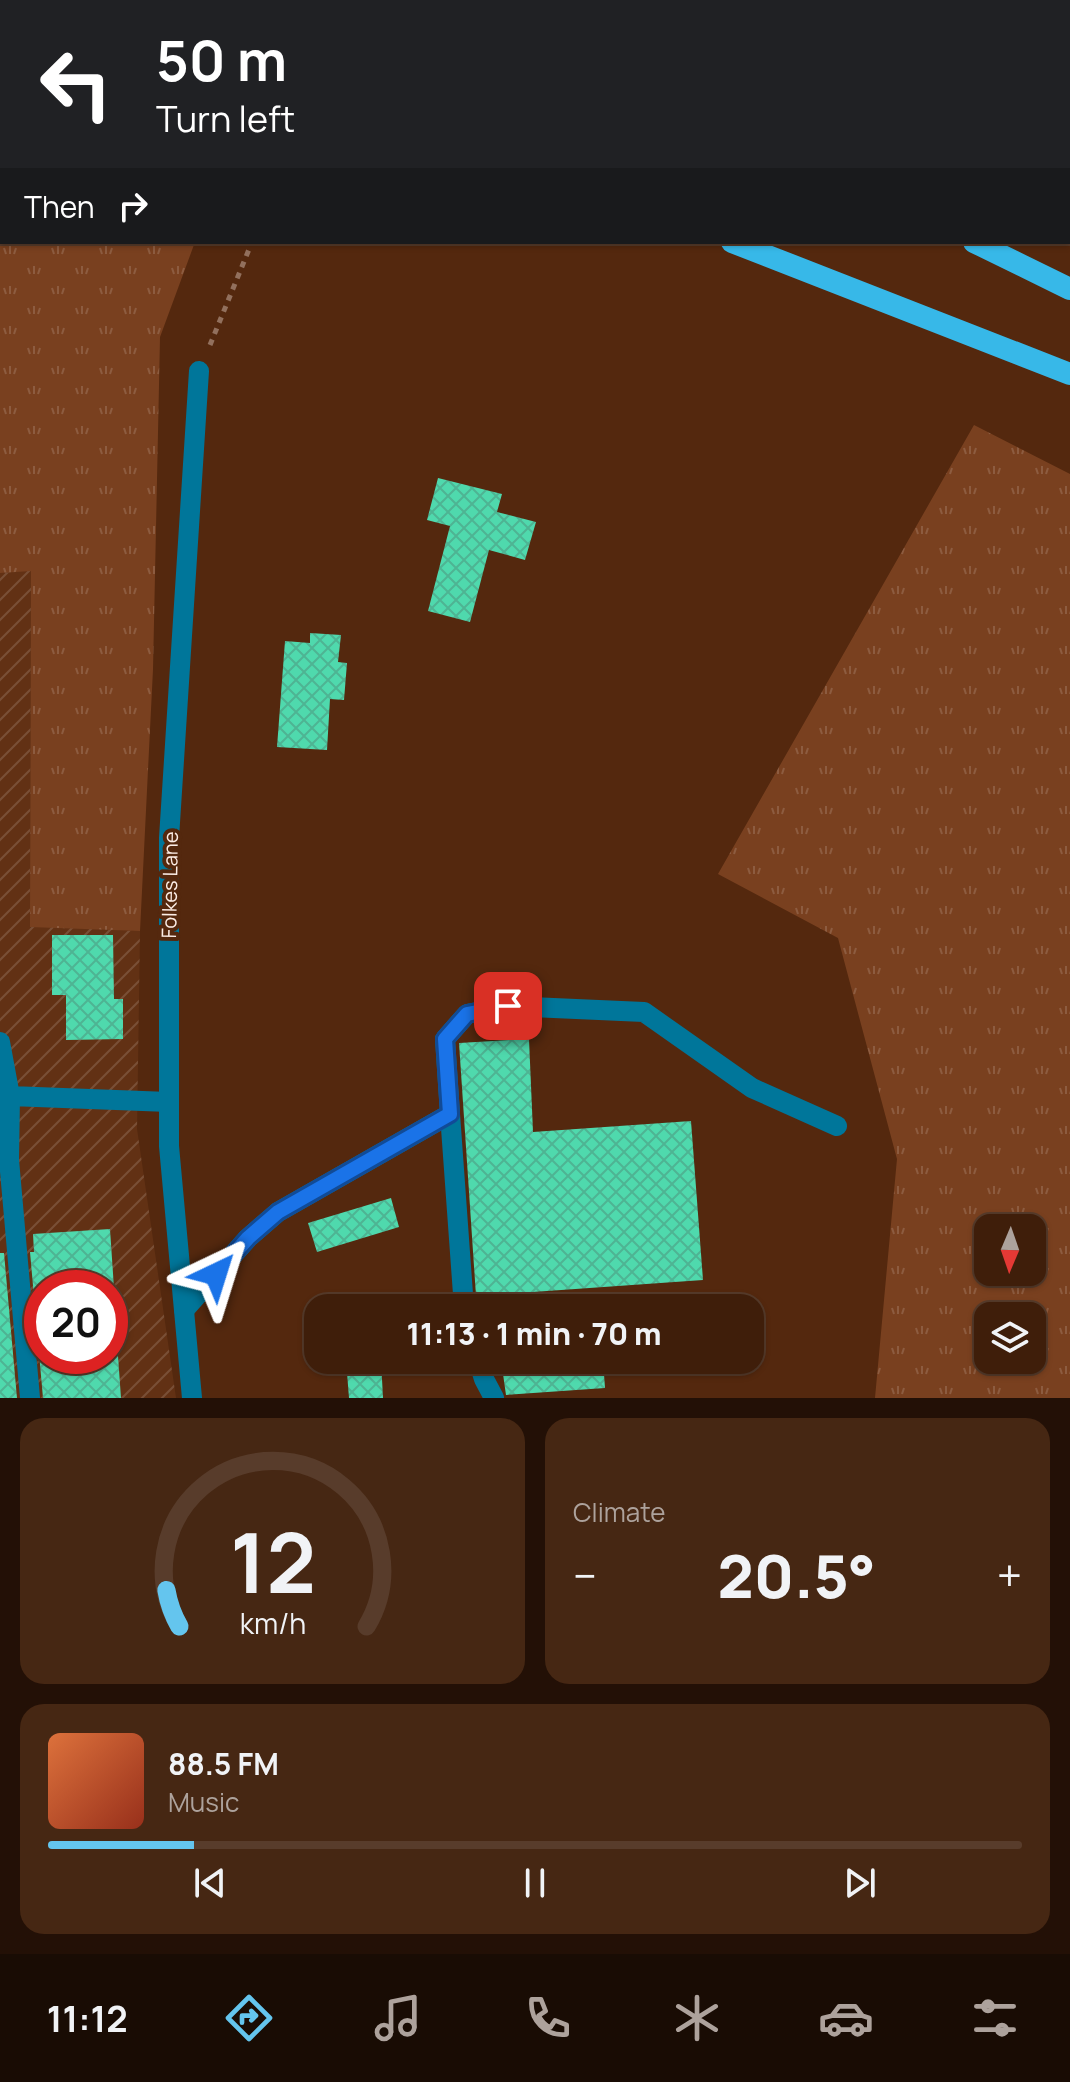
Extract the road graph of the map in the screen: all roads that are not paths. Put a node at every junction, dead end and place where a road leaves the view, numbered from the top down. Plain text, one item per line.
1 (737, 244) edge
2 (978, 244) edge
3 (1070, 289) edge
4 (199, 371) road end
5 (1070, 374) edge
6 (0, 1042) edge
7 (10, 1096) junction
8 (169, 1102) junction
9 (450, 1114) junction
10 (837, 1126) dead end
11 (463, 1294) edge
12 (184, 1310) junction
13 (482, 1374) edge
14 (30, 1398) edge
15 (192, 1398) edge
16 (494, 1398) edge

1 - 5 highway
2 - 3 highway
4 - 8 street, Folkes Lane
6 - 7 street
7 - 8 street
7 - 14 street
8 - 12 street, Folkes Lane
9 - 10 street
9 - 11 street
9 - 12 street
12 - 15 street, Folkes Lane
13 - 16 street

